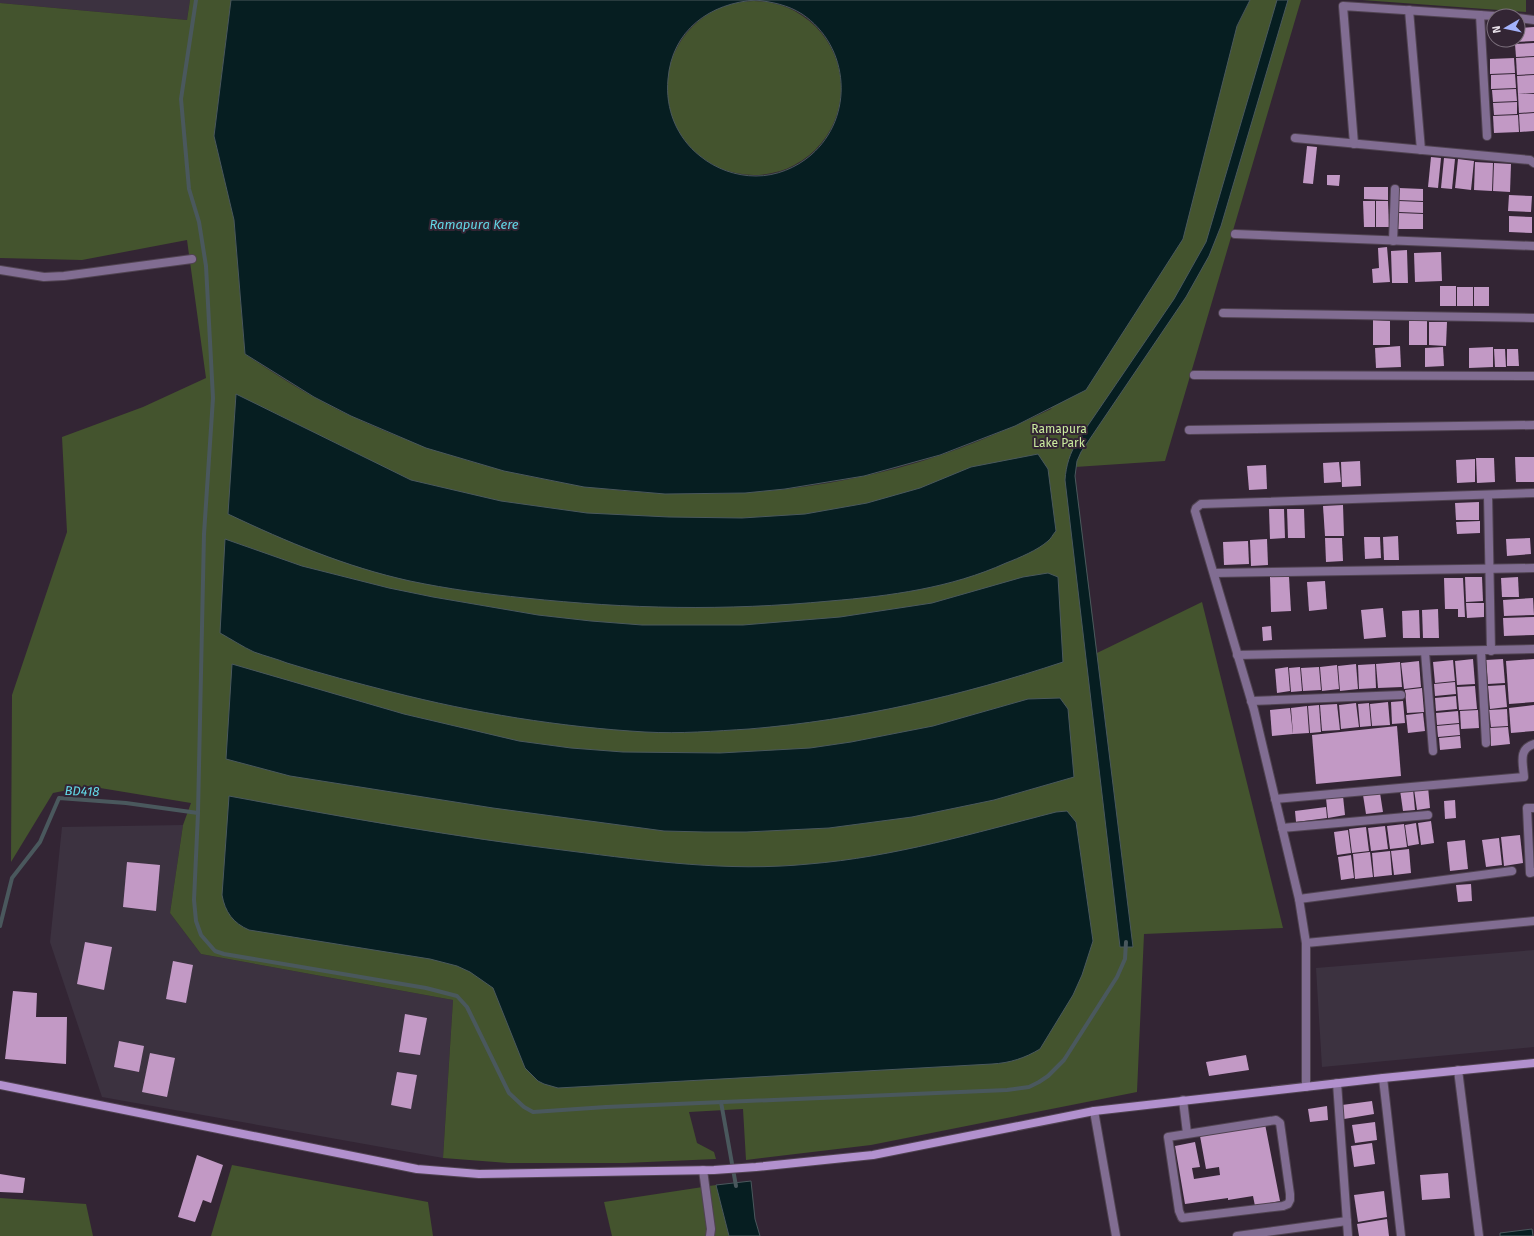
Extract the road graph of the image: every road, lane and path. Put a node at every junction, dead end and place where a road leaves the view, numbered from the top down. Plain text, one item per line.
1 (1409, 10) junction
2 (1480, 15) junction
3 (1486, 15) edge
4 (1487, 136) dead end
5 (1296, 138) dead end
6 (1354, 144) junction
7 (1421, 150) junction
8 (1534, 163) edge
9 (1394, 189) dead end
10 (1236, 234) dead end
11 (1392, 240) junction
12 (1534, 246) edge
13 (192, 259) dead end
14 (0, 270) edge
15 (1222, 313) dead end
16 (1534, 318) edge
17 (1194, 375) dead end
18 (1534, 376) edge
19 (1534, 425) edge
20 (1189, 430) dead end
21 (1534, 494) edge
22 (1488, 495) junction
23 (1534, 568) edge
24 (1489, 569) junction
25 (1214, 573) junction
26 (1534, 649) edge
27 (1482, 651) junction
28 (1491, 651) junction
29 (1425, 652) junction
30 (1237, 655) junction
31 (1401, 695) dead end
32 (1251, 701) junction
33 (1486, 743) dead end
34 (1534, 744) edge
35 (1433, 751) dead end
36 (1275, 799) junction
37 (1534, 808) edge
38 (1428, 815) dead end
39 (1282, 828) junction
40 (1512, 871) dead end
41 (1534, 872) edge
42 (1299, 899) junction
43 (1534, 921) edge
44 (1306, 943) junction
45 (1534, 1063) edge
46 (1458, 1070) junction
47 (1383, 1078) junction
48 (1337, 1083) junction
49 (0, 1085) edge
50 (1306, 1087) junction
51 (1183, 1100) junction
52 (1094, 1111) junction
53 (1186, 1133) junction
54 (703, 1170) junction
55 (1347, 1221) junction
56 (710, 1236) edge
57 (1116, 1236) edge
58 (1236, 1236) edge
59 (1348, 1236) edge
60 (1401, 1236) edge
61 (1479, 1236) edge

1 - 2 street
1 - 6 street
1 - 7 street
2 - 3 street
2 - 4 street
5 - 6 street
6 - 7 street
7 - 8 street
9 - 11 street
10 - 11 street
11 - 12 street
13 - 14 street
15 - 16 street
17 - 18 street
19 - 20 street
21 - 22 street
22 - 24 street
22 - 25 street
23 - 24 street
24 - 25 street
24 - 28 street
25 - 30 street
26 - 28 street
27 - 28 street
27 - 29 street
27 - 33 street
29 - 30 street
29 - 35 street
30 - 32 street
31 - 32 street
32 - 36 street
34 - 36 street
36 - 39 street
37 - 41 street
38 - 39 street
39 - 42 street
40 - 42 street
42 - 44 street
43 - 44 street
44 - 50 street
45 - 46 main road
46 - 47 main road
46 - 61 street
47 - 48 main road
47 - 60 street
48 - 50 main road
48 - 55 street
49 - 54 main road
50 - 51 main road
51 - 52 main road
51 - 53 street
52 - 54 main road
52 - 57 street
53 - 53 street
54 - 56 street
55 - 58 street
55 - 59 street

